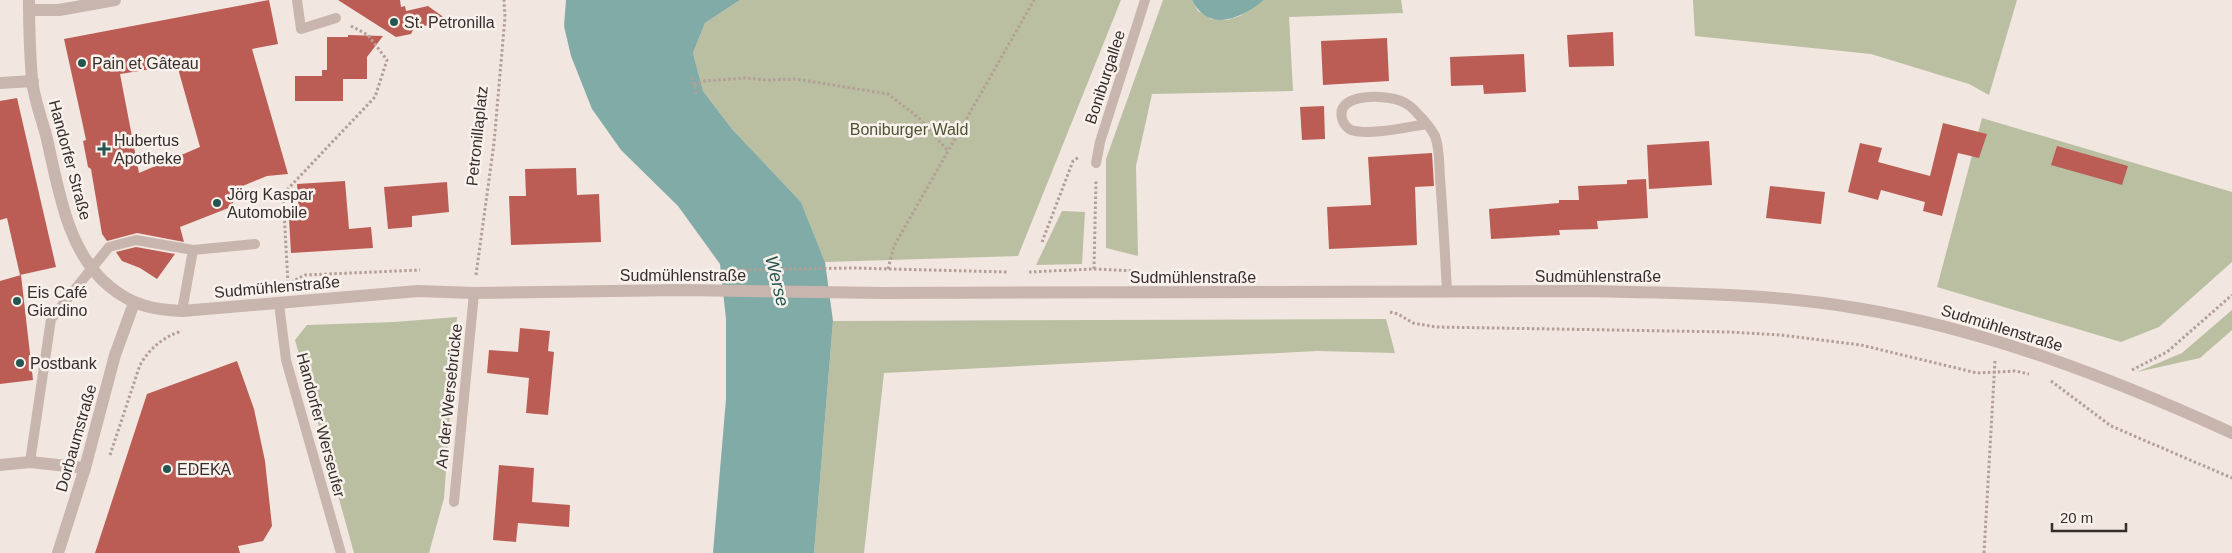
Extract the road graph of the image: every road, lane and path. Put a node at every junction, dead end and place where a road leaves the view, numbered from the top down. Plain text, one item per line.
1 (115, 0) edge
2 (296, 0) edge
3 (504, 0) edge
4 (1034, 0) edge
5 (1145, 0) edge
6 (29, 5) edge
7 (336, 18) joint
8 (691, 77) dead end
9 (32, 81) junction
10 (0, 83) edge
11 (694, 85) junction
12 (697, 94) dead end
13 (1427, 124) junction
14 (1100, 142) junction
15 (948, 151) junction
16 (1096, 163) joint
17 (1042, 242) dead end
18 (255, 244) dead end
19 (193, 250) junction
20 (92, 269) junction
21 (888, 269) junction
22 (422, 270) dead end
23 (736, 270) dead end
24 (1012, 272) dead end
25 (1022, 272) dead end
26 (468, 274) dead end
27 (288, 284) junction
28 (281, 285) dead end
29 (1447, 292) junction
30 (474, 294) junction
31 (2232, 295) edge
32 (134, 303) junction
33 (279, 304) junction
34 (182, 312) junction
35 (1382, 312) dead end
36 (159, 341) dead end
37 (1993, 372) junction
38 (2130, 372) dead end
39 (2036, 375) dead end
40 (2043, 378) dead end
41 (2232, 433) edge
42 (30, 462) junction
43 (107, 464) dead end
44 (0, 465) edge
45 (85, 468) junction
46 (2232, 478) edge
47 (454, 502) dead end
48 (58, 553) edge
49 (341, 553) edge
50 (1984, 553) edge

1 - 6 street
2 - 7 lane
3 - 26 path, Petronillaplatz
4 - 15 path
5 - 14 lane, Boniburgallee
6 - 9 street, Handorfer Straße
7 - 27 path
8 - 11 path
9 - 10 street
9 - 20 street, Handorfer Straße
11 - 12 path
11 - 15 path
13 - 13 lane
13 - 29 lane
14 - 16 lane, Boniburgallee
14 - 17 path
15 - 21 path
16 - 25 path
18 - 19 lane
19 - 20 lane
19 - 34 lane
20 - 32 street, Handorfer Straße
20 - 42 lane
21 - 23 path
21 - 24 path
22 - 27 path
27 - 28 path
29 - 30 street, Sudmühlenstraße
29 - 41 street, Sudmühlenstraße
30 - 33 street, Sudmühlenstraße
30 - 47 lane, An der Wersebrücke
31 - 38 path
32 - 34 street, Sudmühlenstraße
32 - 45 street, Dorbaumstraße
33 - 34 street, Sudmühlenstraße
33 - 49 lane, Handorfer Werseufer
35 - 37 path
36 - 43 path
37 - 39 path
37 - 50 path
40 - 46 path
42 - 44 street
42 - 45 street
45 - 48 street, Dorbaumstraße

